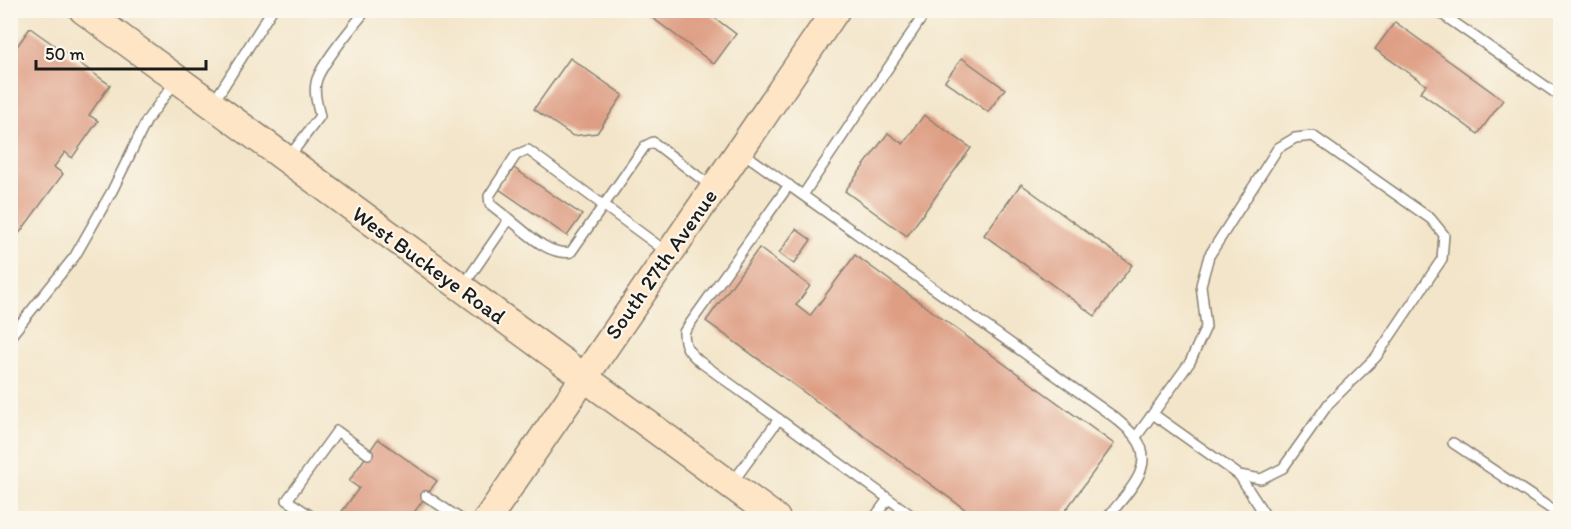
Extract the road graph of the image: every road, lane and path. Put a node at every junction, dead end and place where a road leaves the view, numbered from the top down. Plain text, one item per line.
1 (83, 10) edge
2 (272, 10) edge
3 (366, 10) edge
4 (836, 10) edge
5 (927, 10) edge
6 (1437, 11) edge
7 (177, 79) junction
8 (1557, 94) dead end
9 (212, 105) junction
10 (740, 150) junction
11 (286, 159) junction
12 (789, 185) junction
13 (714, 188) junction
14 (803, 195) junction
15 (604, 206) junction
16 (509, 219) junction
17 (669, 253) junction
18 (461, 288) junction
19 (10, 337) edge
20 (583, 378) junction
21 (1153, 414) junction
22 (779, 419) junction
23 (1136, 437) junction
24 (1453, 443) dead end
25 (368, 454) dead end
26 (1239, 475) junction
27 (730, 485) junction
28 (426, 496) dead end
29 (888, 499) junction
30 (1560, 515) edge
31 (314, 519) edge
32 (459, 519) edge
33 (488, 519) edge
34 (776, 519) edge
35 (874, 519) edge
36 (915, 519) edge
37 (1107, 519) edge
38 (1268, 519) edge

1 - 7 main road, West Buckeye Road
2 - 9 lane
3 - 11 lane
4 - 10 main road, South 27th Avenue
5 - 14 lane
6 - 8 lane
7 - 9 main road, West Buckeye Road
7 - 19 lane
9 - 11 main road, West Buckeye Road
10 - 12 lane
10 - 13 main road, South 27th Avenue
11 - 18 main road, West Buckeye Road
12 - 14 lane
12 - 22 lane
13 - 15 lane
13 - 17 main road, South 27th Avenue
14 - 23 lane
15 - 16 lane
15 - 16 lane
15 - 17 lane
16 - 18 lane
17 - 20 main road, South 27th Avenue
18 - 20 main road, West Buckeye Road
20 - 27 main road, West Buckeye Road
20 - 33 main road, South 27th Avenue
21 - 23 lane
21 - 26 lane
21 - 26 lane
22 - 27 lane
22 - 29 lane
23 - 37 lane
24 - 30 lane
25 - 31 lane
26 - 38 lane
27 - 34 main road, West Buckeye Road
28 - 32 lane
29 - 35 lane
29 - 36 lane

